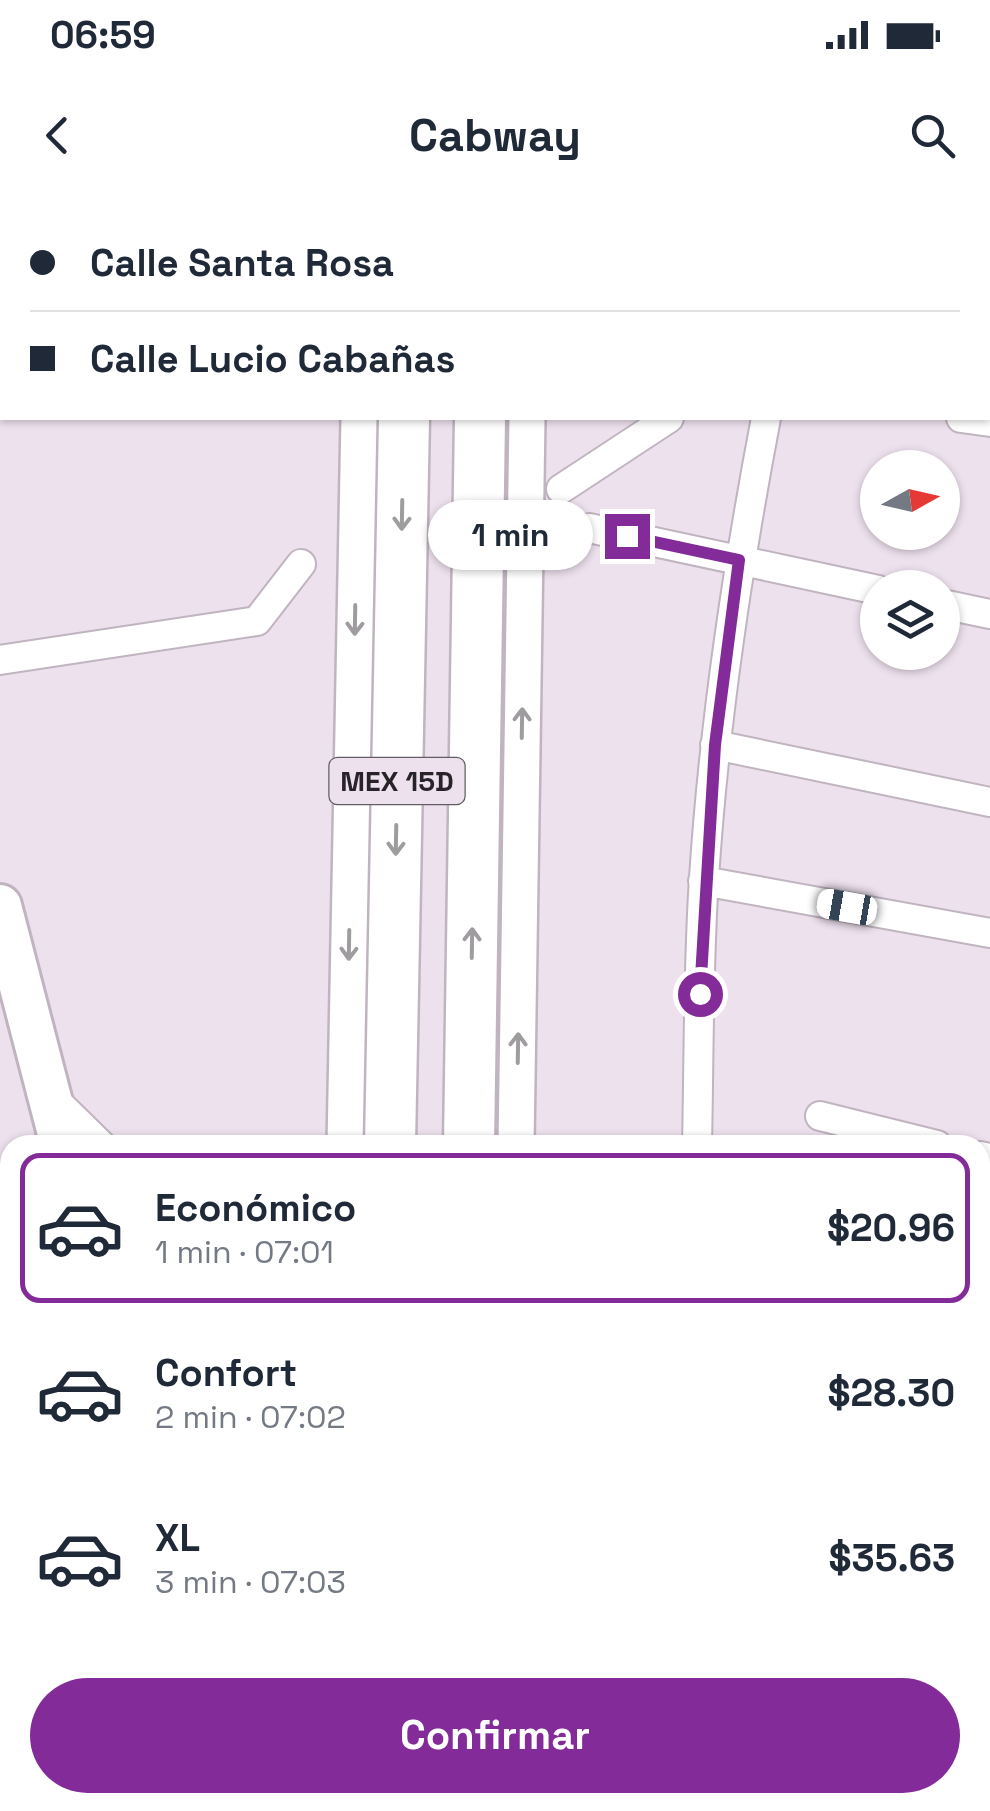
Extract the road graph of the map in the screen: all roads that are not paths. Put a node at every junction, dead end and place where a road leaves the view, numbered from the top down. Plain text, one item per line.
1 (359, 420) edge
2 (404, 420) edge
3 (480, 420) edge
4 (527, 420) edge
5 (666, 420) edge
6 (766, 420) edge
7 (562, 489) dead end
8 (590, 528) dead end
9 (739, 560) junction
10 (300, 564) dead end
11 (860, 586) edge
12 (960, 608) edge
13 (990, 614) edge
14 (0, 660) edge
15 (715, 745) junction
16 (990, 802) edge
17 (704, 882) junction
18 (0, 906) edge
19 (990, 932) edge
20 (51, 1096) junction
21 (820, 1116) dead end
22 (60, 1135) edge
23 (91, 1135) edge
24 (345, 1135) edge
25 (390, 1135) edge
26 (470, 1135) edge
27 (516, 1135) edge
28 (697, 1135) edge
29 (896, 1135) edge

1 -> 24 street
2 -> 25 highway, MEX 15D
26 -> 3 highway, MEX 15D
27 -> 4 street
5 - 7 street
6 - 9 street
8 - 9 street
9 - 11 street
9 - 15 street
10 - 14 street
12 - 13 street
15 - 16 street
15 - 17 street
17 - 19 street
17 - 28 street
18 - 20 main road
20 - 22 main road
20 - 23 street
21 - 29 street

